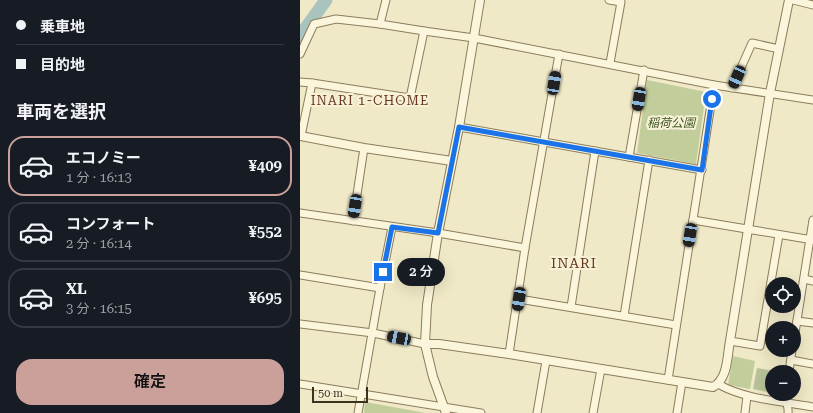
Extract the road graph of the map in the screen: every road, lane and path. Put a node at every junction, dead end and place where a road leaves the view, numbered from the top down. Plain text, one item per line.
1 (386, 0) edge
2 (480, 0) edge
3 (609, 0) edge
4 (789, 0) edge
5 (793, 0) edge
6 (813, 5) edge
7 (380, 24) junction
8 (424, 31) junction
9 (474, 38) junction
10 (778, 49) junction
11 (300, 54) edge
12 (559, 54) junction
13 (610, 63) junction
14 (644, 70) junction
15 (300, 82) edge
16 (312, 83) junction
17 (714, 85) junction
18 (732, 88) junction
19 (770, 94) junction
20 (813, 100) edge
21 (459, 127) junction
22 (300, 136) edge
23 (544, 142) junction
24 (364, 148) junction
25 (595, 151) junction
26 (629, 157) junction
27 (649, 160) junction
28 (452, 161) junction
29 (702, 170) junction
30 (300, 213) edge
31 (693, 220) junction
32 (813, 220) edge
33 (353, 221) junction
34 (392, 227) junction
35 (748, 229) junction
36 (438, 233) junction
37 (779, 235) junction
38 (811, 240) edge
39 (525, 248) junction
40 (300, 275) edge
41 (804, 279) junction
42 (813, 281) edge
43 (380, 288) junction
44 (519, 299) junction
45 (571, 307) junction
46 (624, 316) junction
47 (797, 320) joint
48 (813, 323) edge
49 (300, 324) edge
50 (676, 325) junction
51 (373, 333) junction
52 (730, 341) junction
53 (425, 344) junction
54 (509, 354) junction
55 (791, 357) edge
56 (791, 360) junction
57 (546, 361) junction
58 (813, 364) edge
59 (790, 365) edge
60 (601, 369) junction
61 (668, 380) junction
62 (682, 382) junction
63 (300, 384) edge
64 (718, 384) junction
65 (361, 393) junction
66 (747, 396) junction
67 (785, 402) junction
68 (813, 407) edge
69 (445, 410) edge
70 (358, 413) edge
71 (481, 413) edge
72 (537, 413) edge
73 (593, 413) edge
74 (677, 413) edge
75 (745, 413) edge
76 (788, 413) edge

1 - 7 street
2 - 9 street
3 - 13 street
4 - 10 street
5 - 6 street
7 - 8 street
7 - 11 street
8 - 9 street
8 - 16 street
9 - 12 street
9 - 21 street
10 - 18 street
10 - 19 street
12 - 13 street
12 - 23 street
13 - 14 street
14 - 17 street
14 - 26 street
15 - 16 street
16 - 22 street
17 - 18 street
17 - 29 street
18 - 19 street
19 - 20 street
19 - 35 street
21 - 23 street
21 - 28 street
22 - 24 street
23 - 25 street
23 - 39 street
24 - 28 street
24 - 33 street
25 - 26 street
25 - 45 street
26 - 27 street
27 - 29 street
27 - 46 street
28 - 36 street
29 - 31 street
30 - 33 street
31 - 35 street
31 - 50 street
32 - 38 street
33 - 34 street
34 - 36 street
34 - 43 street
35 - 37 street
35 - 52 street
36 - 39 street
36 - 53 street
37 - 38 street
37 - 52 street
38 - 41 street
39 - 44 street
40 - 43 street
41 - 42 street
41 - 47 street
43 - 51 street
44 - 45 street
44 - 54 street
45 - 46 street
46 - 50 street
47 - 48 street
49 - 51 street
50 - 61 street
51 - 53 street
51 - 65 street
52 - 64 street
53 - 54 street
53 - 69 street
54 - 57 street
55 - 56 street
56 - 58 street
56 - 59 street
57 - 60 street
57 - 72 street
60 - 61 street
60 - 73 street
61 - 62 street
62 - 64 street
62 - 74 street
63 - 65 street
64 - 66 street
65 - 69 street
65 - 70 street
66 - 67 street
66 - 75 street
67 - 68 street
67 - 76 street
69 - 71 street

